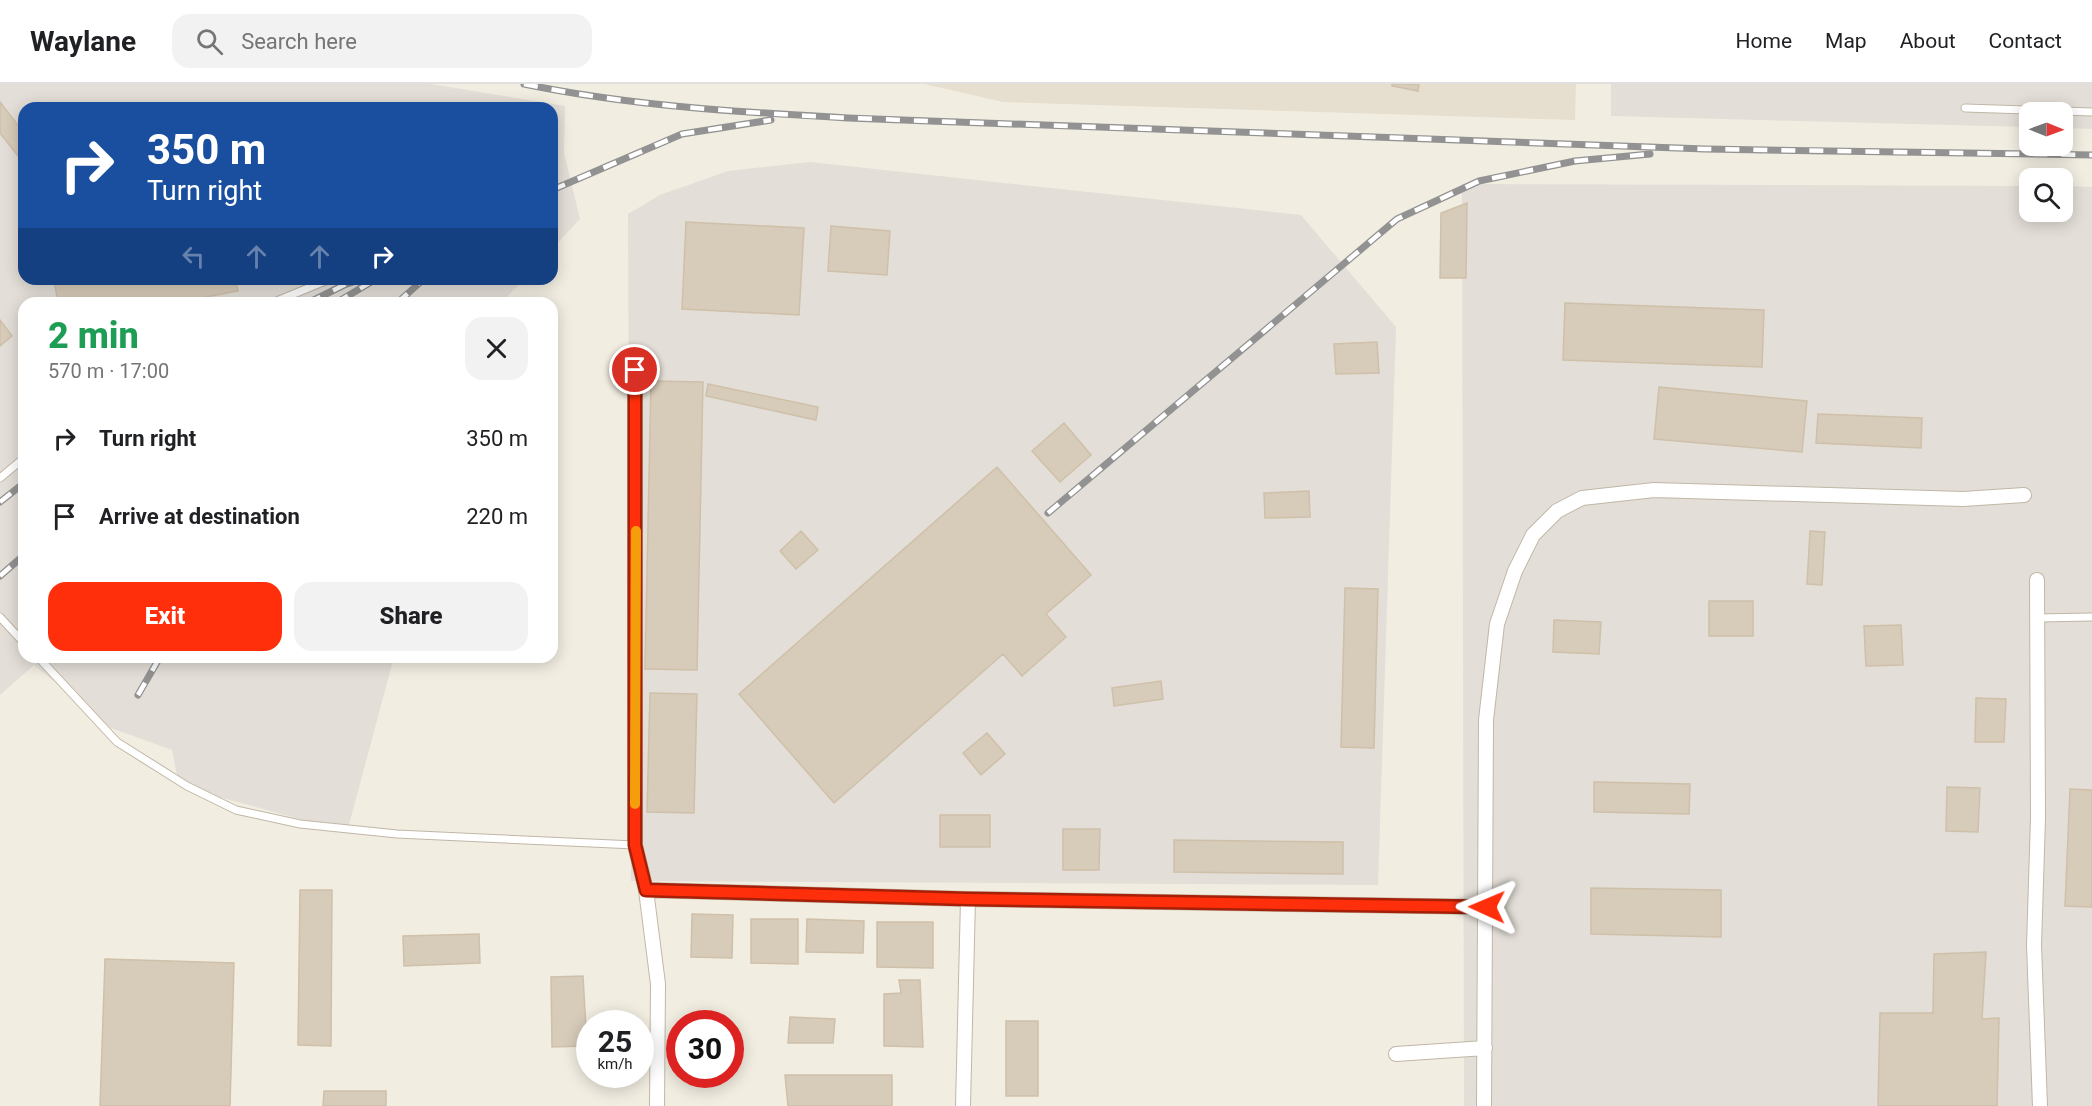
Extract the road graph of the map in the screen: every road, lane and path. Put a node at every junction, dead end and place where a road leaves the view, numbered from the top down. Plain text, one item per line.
1 (1965, 108) dead end
2 (2092, 112) edge
3 (316, 285) edge
4 (286, 297) edge
5 (635, 370) dead end
6 (18, 463) edge
7 (0, 478) edge
8 (2024, 495) dead end
9 (2037, 580) dead end
10 (0, 617) edge
11 (2092, 617) edge
12 (2037, 618) junction
13 (18, 636) edge
14 (44, 663) edge
15 (635, 845) junction
16 (646, 890) junction
17 (968, 899) junction
18 (1487, 907) junction
19 (1485, 1048) junction
20 (1396, 1054) dead end
21 (657, 1106) edge
22 (963, 1106) edge
23 (1484, 1106) edge
24 (2040, 1106) edge

1 - 2 lane
3 - 4 lane
5 - 15 street
6 - 7 lane
8 - 18 street
9 - 12 street
10 - 13 lane
11 - 12 lane
12 - 24 street
14 - 15 lane
15 - 16 street
16 - 17 street
16 - 21 street
17 - 18 street
17 - 22 street
18 - 19 street
19 - 20 street
19 - 23 street

